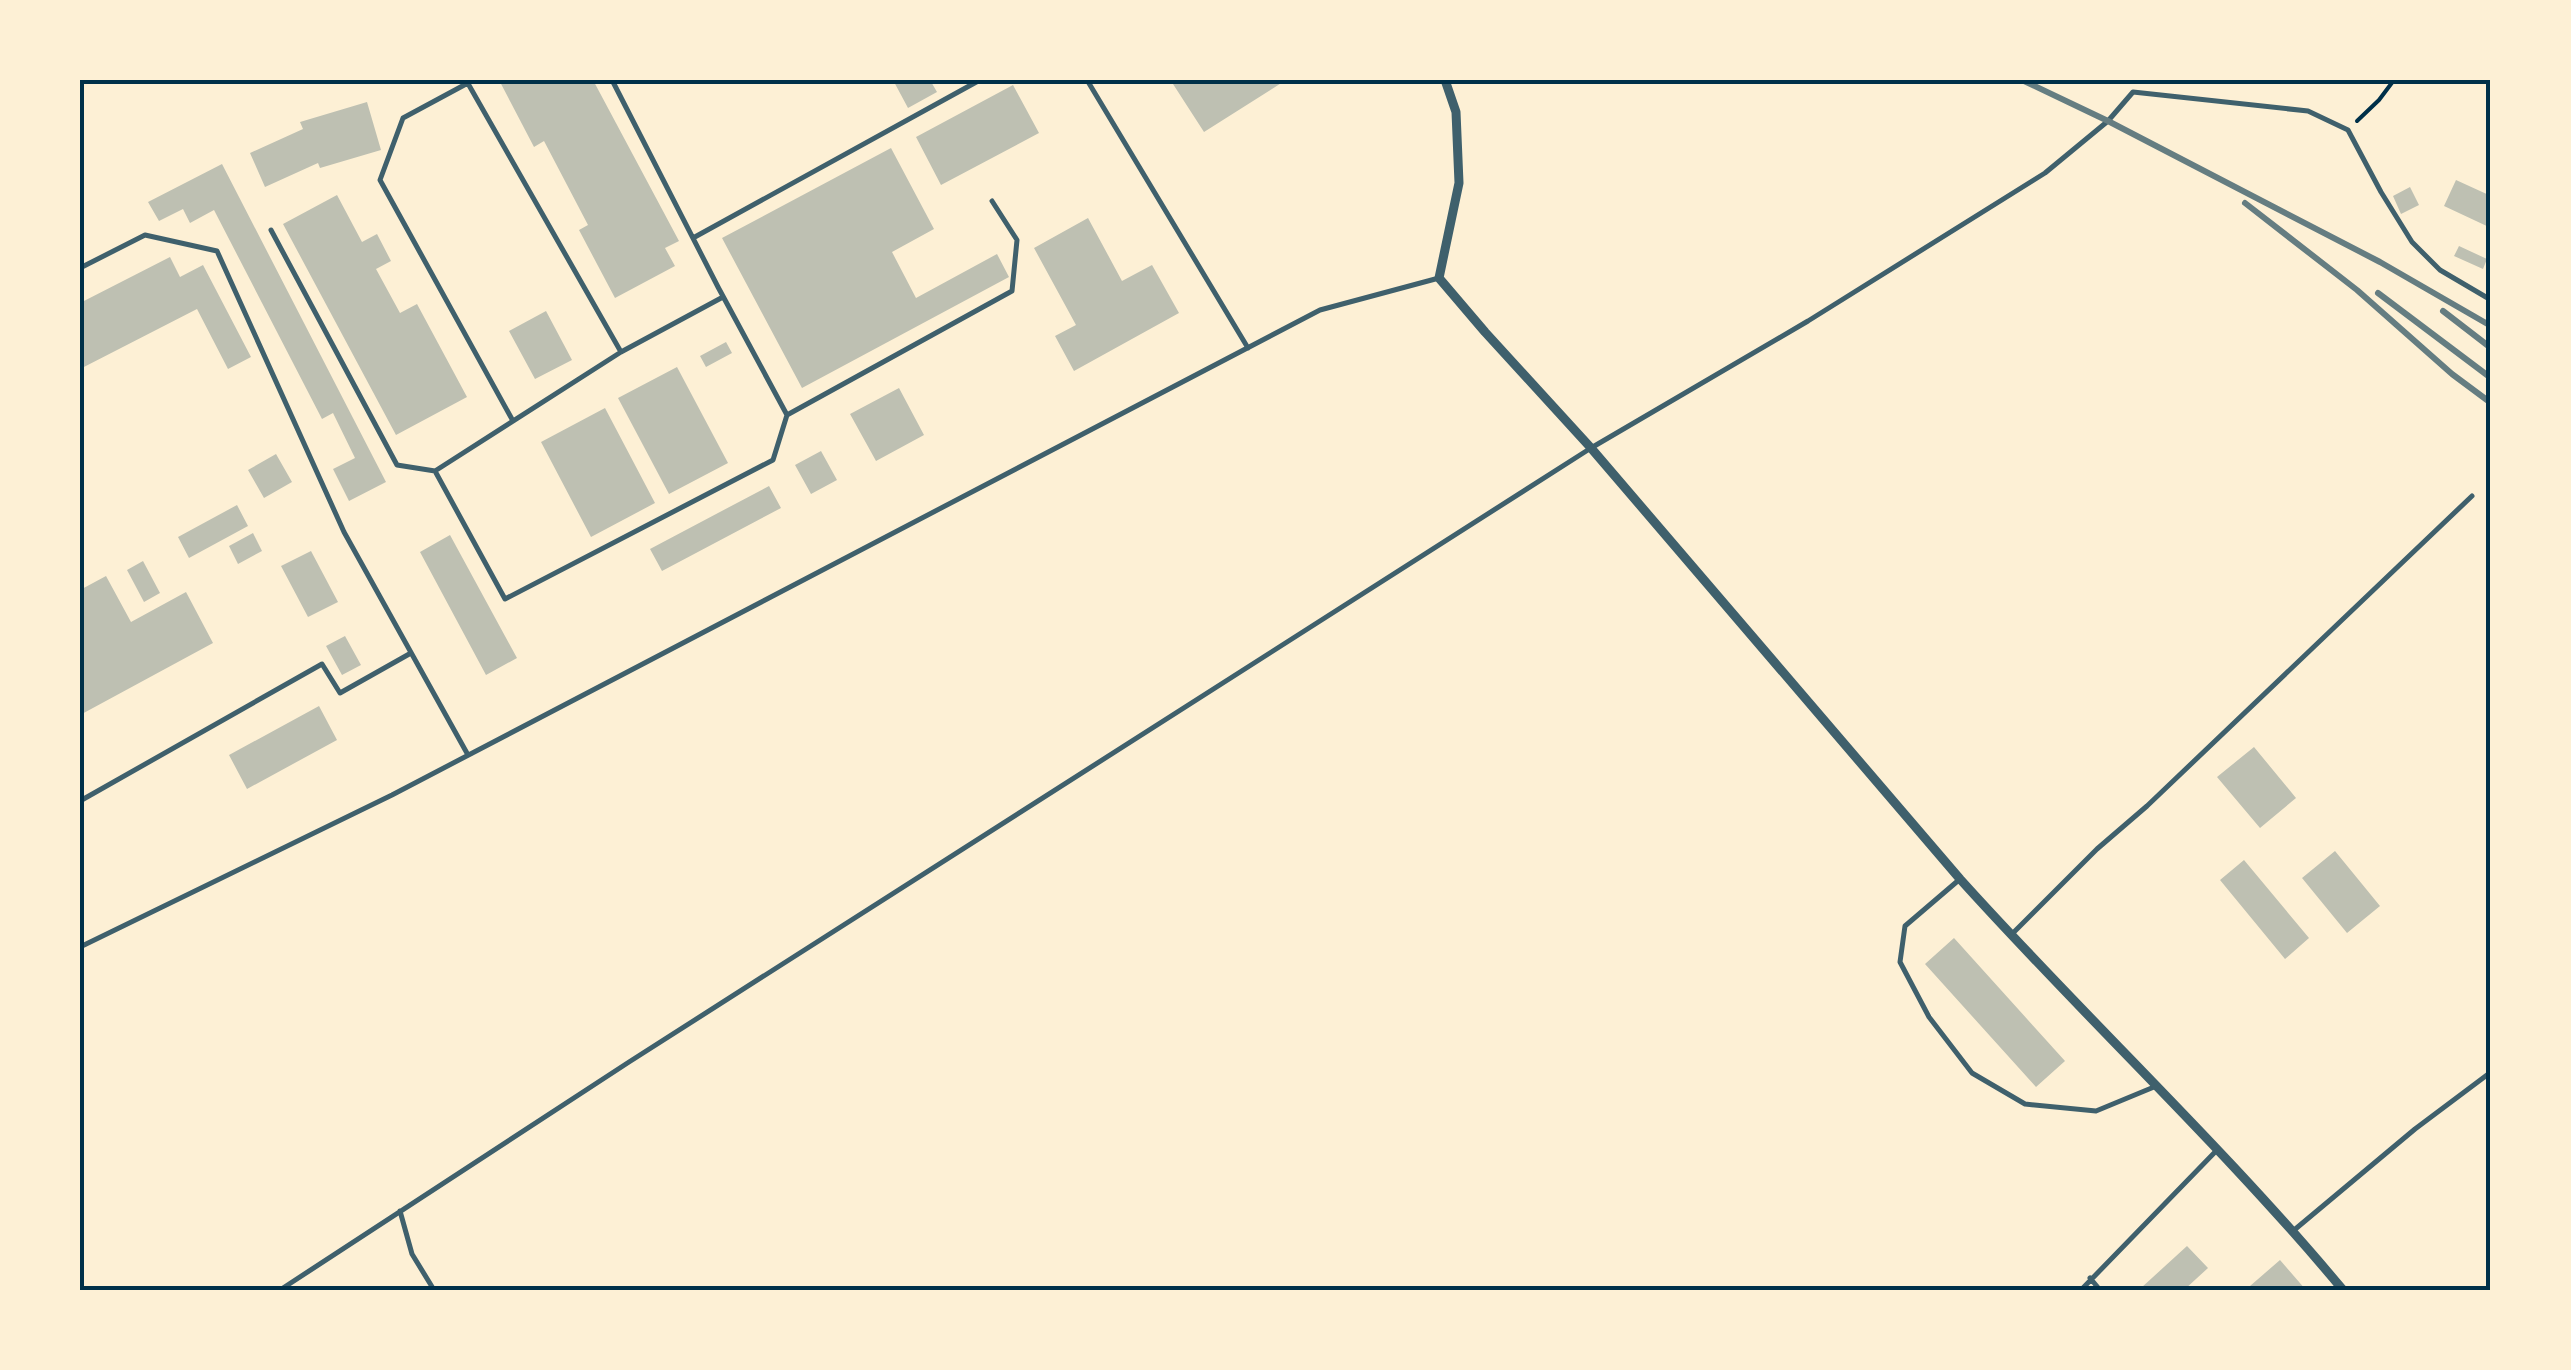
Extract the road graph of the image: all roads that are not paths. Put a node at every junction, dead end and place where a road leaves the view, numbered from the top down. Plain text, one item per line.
1 (612, 80) edge
2 (980, 80) edge
3 (1087, 80) edge
4 (1445, 80) edge
5 (467, 82) edge
6 (992, 201) dead end
7 (271, 230) dead end
8 (693, 238) junction
9 (80, 268) edge
10 (1439, 278) junction
11 (723, 296) junction
12 (2491, 300) edge
13 (1248, 348) junction
14 (622, 352) junction
15 (787, 414) junction
16 (513, 421) junction
17 (1590, 448) junction
18 (436, 471) junction
19 (2472, 496) dead end
20 (411, 653) junction
21 (468, 755) junction
22 (80, 801) edge
23 (1960, 878) junction
24 (2011, 935) junction
25 (80, 947) edge
26 (2491, 1072) edge
27 (2156, 1087) junction
28 (2217, 1150) junction
29 (400, 1209) junction
30 (2293, 1230) junction
31 (2090, 1278) junction
32 (280, 1290) edge
33 (434, 1290) edge
34 (2081, 1290) edge
35 (2100, 1290) edge
36 (2342, 1290) edge

1 - 8 lane
2 - 8 lane
3 - 13 lane
4 - 10 street
5 - 14 lane
5 - 16 lane
6 - 15 lane
7 - 18 lane
8 - 11 lane
9 - 20 lane
10 - 13 lane
10 - 17 street
11 - 14 lane
11 - 15 lane
12 - 17 lane
13 - 21 lane
14 - 16 lane
15 - 18 lane
16 - 18 lane
17 - 23 street
17 - 29 lane
19 - 24 lane
20 - 21 lane
20 - 22 lane
21 - 25 lane
23 - 24 street
23 - 27 lane
24 - 27 street
26 - 30 lane
27 - 28 street
28 - 30 street
28 - 31 lane
29 - 32 lane
29 - 33 lane
30 - 36 street
31 - 34 lane
31 - 35 lane

